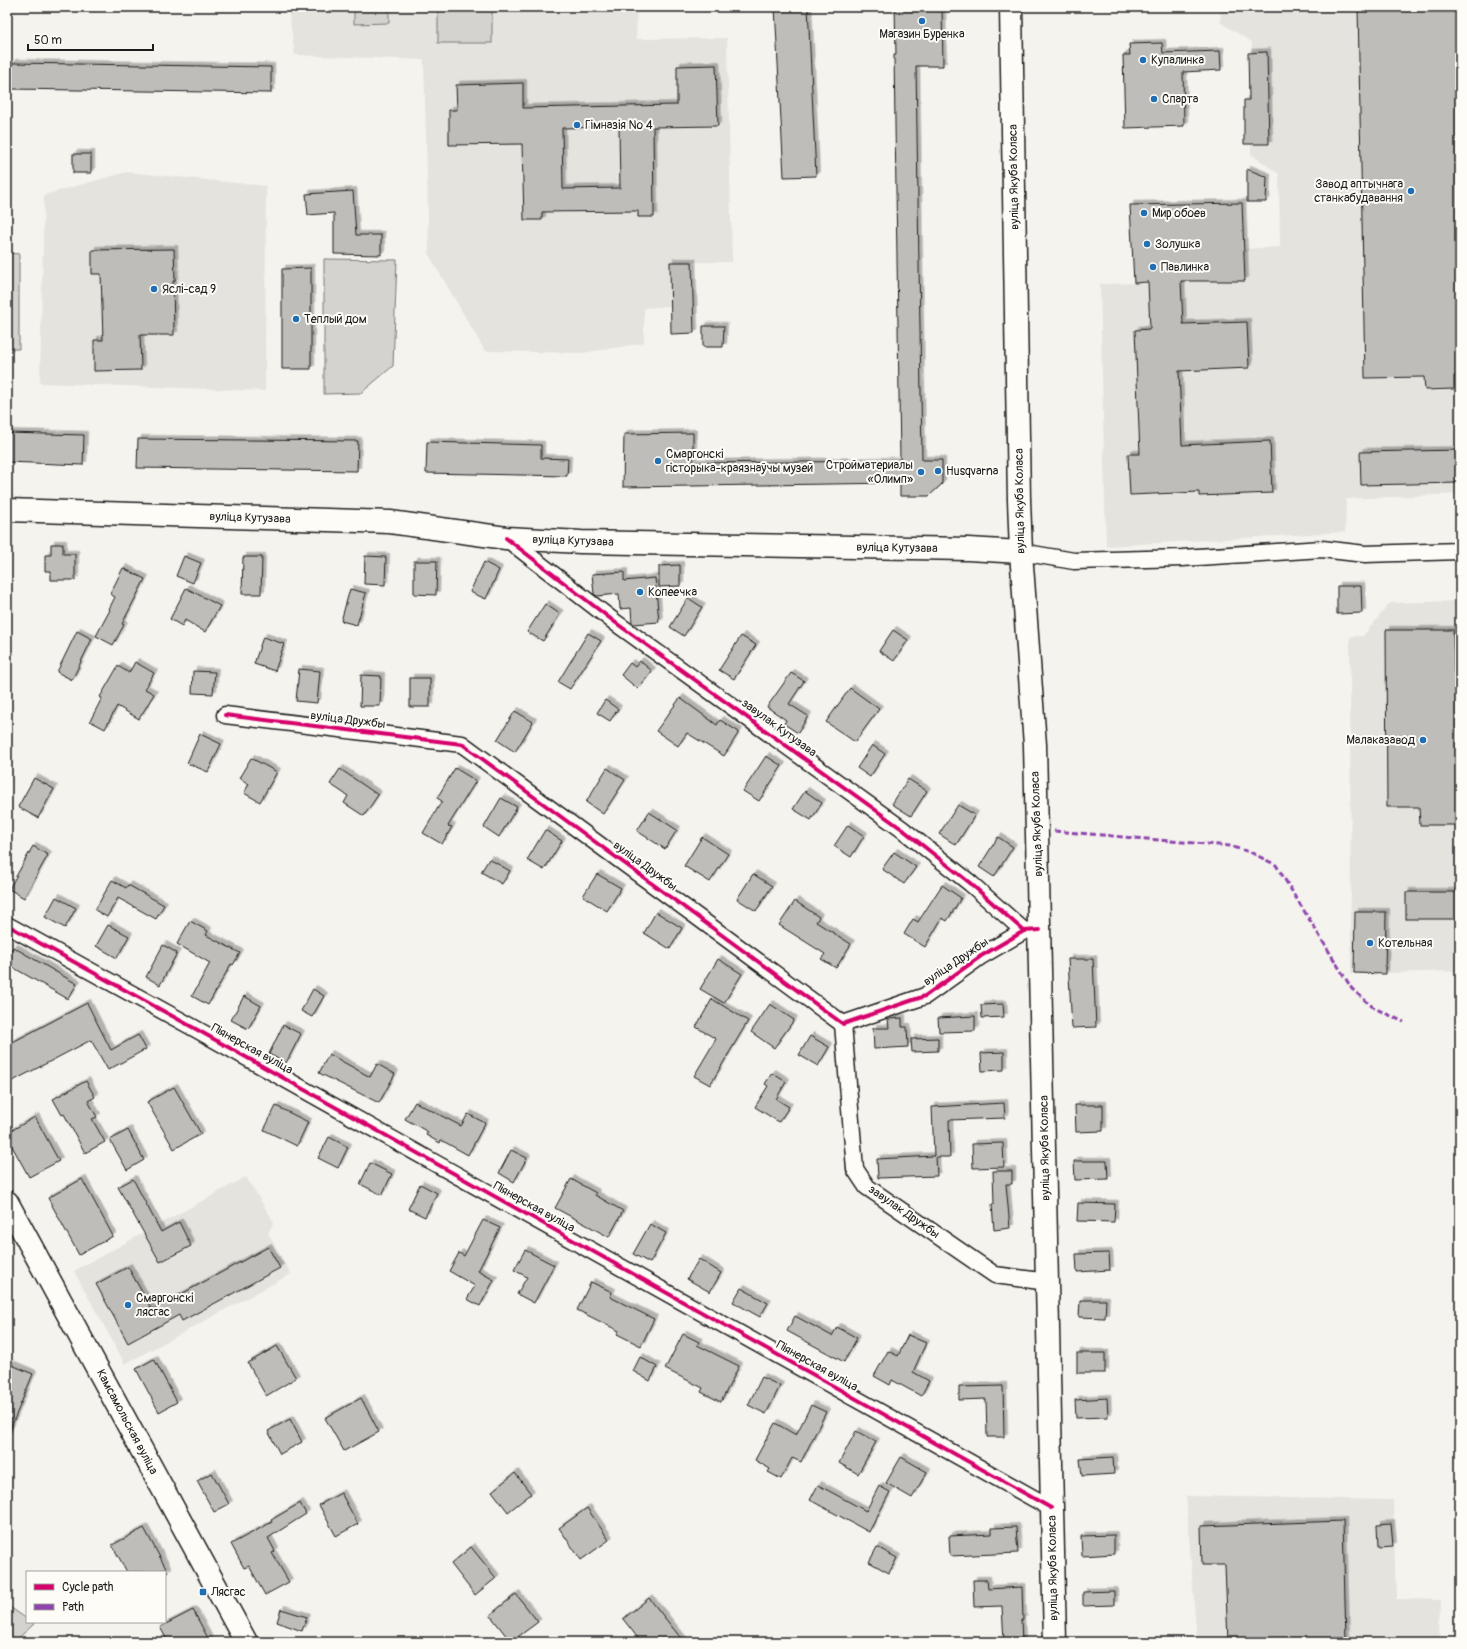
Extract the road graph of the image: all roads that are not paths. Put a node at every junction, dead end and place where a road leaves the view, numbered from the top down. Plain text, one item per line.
1 (1011, 7) edge
2 (7, 510) edge
3 (506, 538) junction
4 (1460, 551) edge
5 (1021, 552) junction
6 (225, 715) dead end
7 (7, 925) edge
8 (1032, 931) junction
9 (843, 1024) junction
10 (7, 1202) edge
11 (1048, 1282) junction
12 (1051, 1508) junction
13 (246, 1642) edge
14 (1055, 1642) edge

1 - 5 main road, вуліца Якуба Коласа
2 - 3 main road, вуліца Кутузава
3 - 5 main road, вуліца Кутузава
3 - 8 street, завулак Кутузава
4 - 5 street
5 - 8 main road, вуліца Якуба Коласа
6 - 9 street, вуліца Дружбы
7 - 12 street, Піянерская вуліца
8 - 9 street, вуліца Дружбы
8 - 11 main road, вуліца Якуба Коласа
9 - 11 street, завулак Дружбы
10 - 13 main road, Камсамольская вуліца
11 - 12 main road, вуліца Якуба Коласа
12 - 14 main road, вуліца Якуба Коласа

